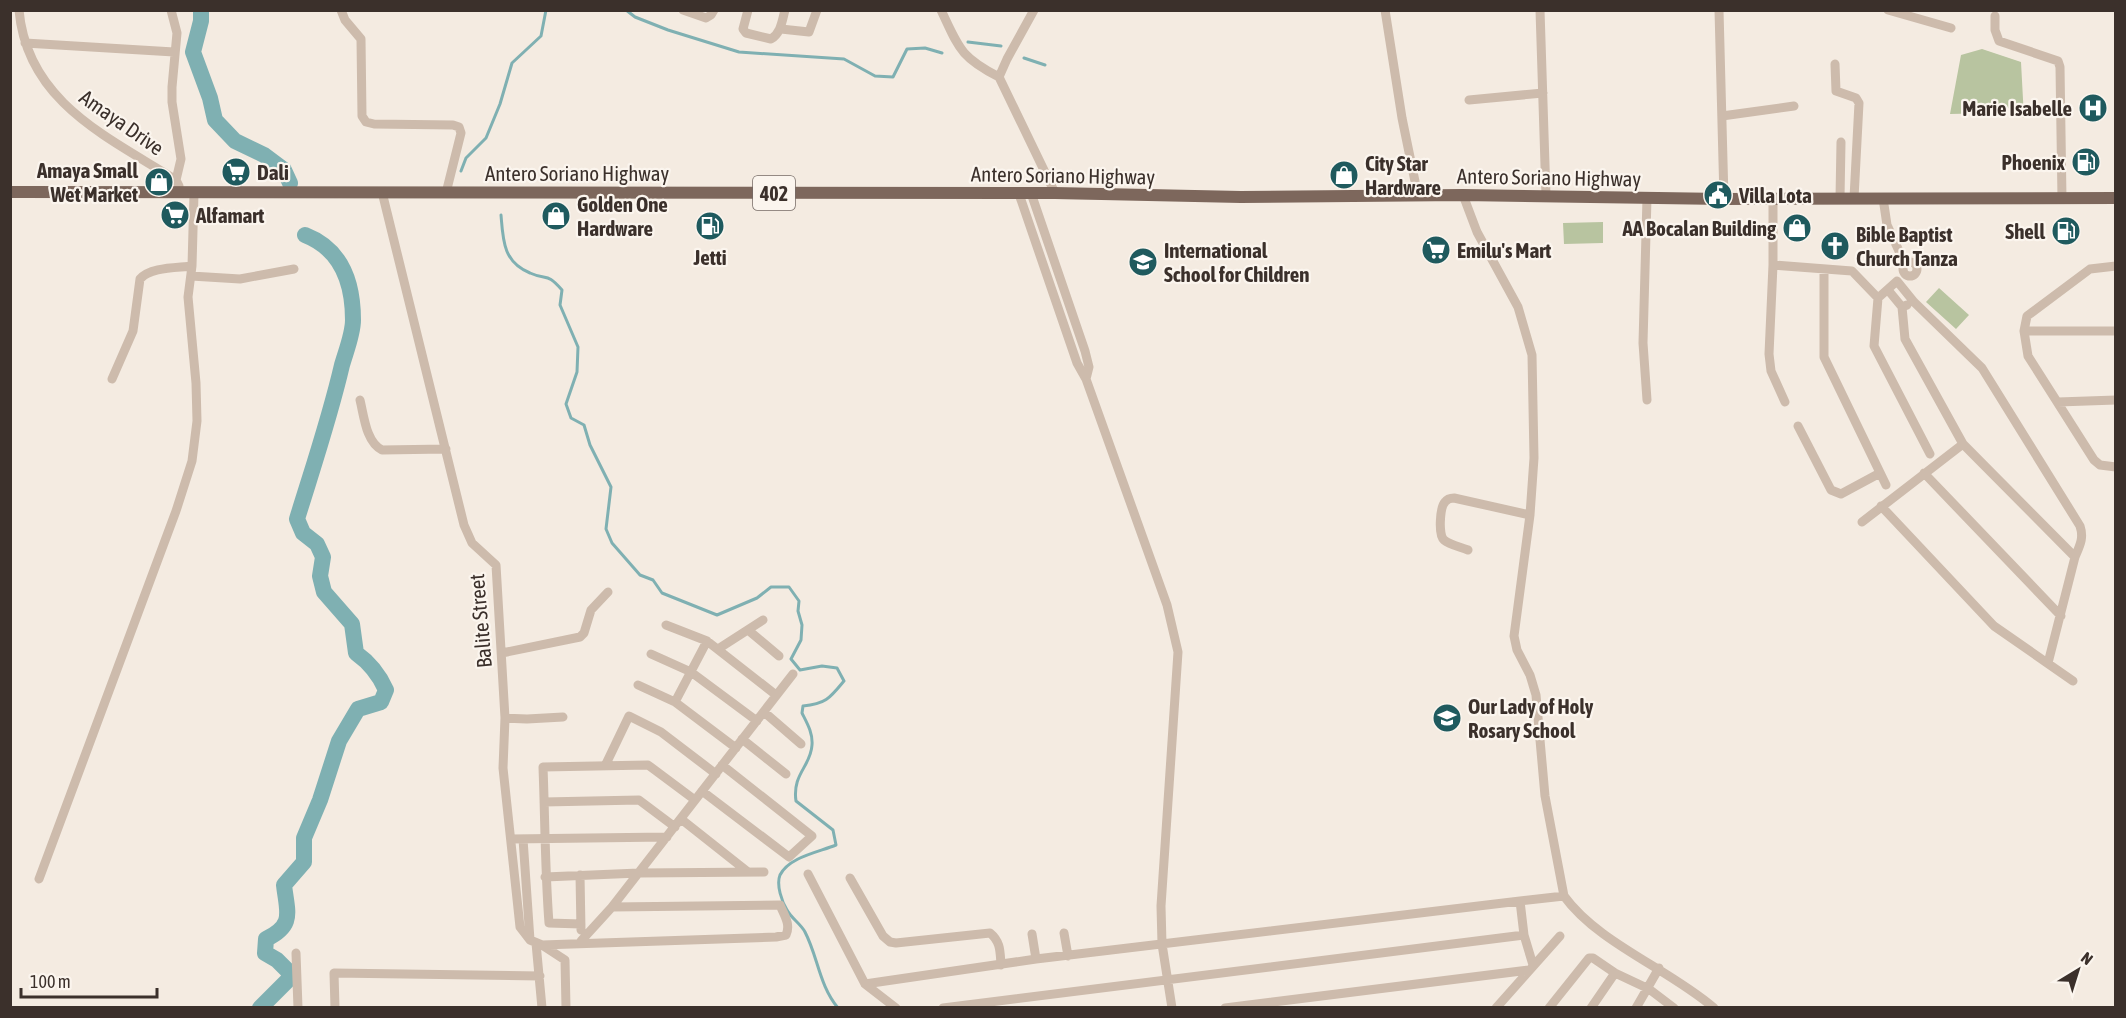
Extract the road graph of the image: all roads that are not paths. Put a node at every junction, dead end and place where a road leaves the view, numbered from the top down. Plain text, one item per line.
1 (20, 10) edge
2 (171, 10) edge
3 (341, 10) edge
4 (683, 10) edge
5 (714, 10) edge
6 (748, 10) edge
7 (785, 10) edge
8 (817, 10) edge
9 (941, 10) edge
10 (1034, 10) edge
11 (1386, 10) edge
12 (1540, 10) edge
13 (1719, 10) edge
14 (1888, 10) edge
15 (1995, 16) dead end
16 (21, 28) junction
17 (780, 28) junction
18 (1951, 28) dead end
19 (10, 29) edge
20 (26, 43) junction
21 (174, 52) junction
22 (1835, 64) dead end
23 (999, 77) junction
24 (1543, 93) junction
25 (1469, 100) dead end
26 (1794, 106) dead end
27 (1722, 116) junction
28 (1841, 141) dead end
29 (177, 186) junction
30 (10, 192) edge
31 (382, 192) junction
32 (446, 193) junction
33 (1055, 193) junction
34 (194, 194) junction
35 (1025, 194) junction
36 (1463, 195) junction
37 (1418, 196) junction
38 (1546, 196) junction
39 (1647, 198) junction
40 (1840, 198) junction
41 (1854, 198) junction
42 (1884, 198) junction
43 (2115, 198) edge
44 (1724, 199) junction
45 (1773, 199) junction
46 (2062, 199) junction
47 (1773, 265) junction
48 (192, 266) junction
49 (2115, 266) edge
50 (294, 269) dead end
51 (1824, 269) junction
52 (190, 276) junction
53 (1897, 281) junction
54 (1888, 290) junction
55 (1878, 298) junction
56 (1914, 302) junction
57 (1902, 307) junction
58 (2024, 331) junction
59 (2115, 331) edge
60 (112, 380) dead end
61 (360, 400) dead end
62 (1647, 400) dead end
63 (2115, 400) edge
64 (1785, 402) dead end
65 (2058, 402) junction
66 (1798, 426) dead end
67 (1963, 444) junction
68 (446, 449) junction
69 (1930, 454) dead end
70 (2115, 467) edge
71 (1880, 473) junction
72 (1924, 473) junction
73 (1886, 485) dead end
74 (1881, 506) junction
75 (1530, 515) junction
76 (1862, 522) dead end
77 (1467, 550) dead end
78 (2075, 557) junction
79 (608, 592) dead end
80 (2061, 616) junction
81 (763, 620) dead end
82 (666, 625) dead end
83 (748, 630) junction
84 (707, 641) junction
85 (718, 650) junction
86 (502, 653) junction
87 (651, 654) dead end
88 (779, 656) dead end
89 (2048, 663) junction
90 (691, 672) junction
91 (793, 674) dead end
92 (2073, 681) dead end
93 (638, 685) dead end
94 (776, 695) junction
95 (675, 702) junction
96 (764, 711) junction
97 (563, 717) dead end
98 (505, 718) junction
99 (757, 721) junction
100 (742, 739) junction
101 (801, 744) dead end
102 (736, 748) junction
103 (722, 765) junction
104 (604, 766) junction
105 (716, 774) junction
106 (786, 774) dead end
107 (702, 791) junction
108 (695, 800) junction
109 (544, 802) junction
110 (678, 823) junction
111 (667, 837) junction
112 (523, 838) junction
113 (546, 838) junction
114 (511, 839) junction
115 (748, 872) junction
116 (764, 872) dead end
117 (639, 873) junction
118 (808, 874) dead end
119 (580, 875) junction
120 (545, 877) junction
121 (850, 878) dead end
122 (39, 879) dead end
123 (1564, 896) junction
124 (1520, 902) junction
125 (612, 908) junction
126 (581, 924) junction
127 (1064, 933) dead end
128 (1032, 934) dead end
129 (1524, 935) junction
130 (1560, 936) dead end
131 (536, 943) junction
132 (581, 943) junction
133 (1162, 944) junction
134 (296, 953) dead end
135 (1068, 956) junction
136 (1036, 959) junction
137 (1001, 965) junction
138 (1531, 967) junction
139 (1659, 968) junction
140 (1615, 974) junction
141 (540, 976) junction
142 (1168, 980) junction
143 (865, 984) junction
144 (1649, 989) junction
145 (298, 1008) edge
146 (335, 1008) edge
147 (542, 1008) edge
148 (566, 1008) edge
149 (896, 1008) edge
150 (943, 1008) edge
151 (1172, 1008) edge
152 (1225, 1008) edge
153 (1496, 1008) edge
154 (1549, 1008) edge
155 (1592, 1008) edge
156 (1636, 1008) edge
157 (1674, 1008) edge
158 (1714, 1008) edge

1 - 16 street, Amaya Drive
2 - 21 street
3 - 32 street
4 - 5 street
6 - 17 street
7 - 17 street
8 - 17 street
9 - 23 street
10 - 23 street
11 - 37 street
12 - 24 street
13 - 27 street
14 - 18 street
15 - 46 street
16 - 19 street
16 - 20 street, Amaya Drive
20 - 21 street
20 - 29 street, Amaya Drive
21 - 29 street
22 - 41 street
23 - 33 street
24 - 25 street
24 - 38 street
26 - 27 street
27 - 44 street
28 - 40 street
29 - 30 main road, Antero Soriano Highway / 402
29 - 34 main road, Antero Soriano Highway / 402
31 - 32 main road, Antero Soriano Highway / 402
31 - 34 main road, Antero Soriano Highway / 402
31 - 68 street, Balite Street
32 - 35 main road, Antero Soriano Highway / 402
33 - 35 main road, Antero Soriano Highway / 402
33 - 37 main road, Antero Soriano Highway / 402
34 - 48 street
35 - 133 street
36 - 37 main road, Antero Soriano Highway / 402
36 - 38 main road, Antero Soriano Highway / 402
36 - 75 street
38 - 39 main road, Antero Soriano Highway / 402
39 - 44 main road, Antero Soriano Highway / 402
39 - 62 street
40 - 41 main road, Antero Soriano Highway / 402
40 - 45 main road, Antero Soriano Highway / 402
41 - 42 main road, Antero Soriano Highway / 402
42 - 46 main road, Antero Soriano Highway / 402
42 - 53 street
43 - 46 main road, Antero Soriano Highway / 402
44 - 45 main road, Antero Soriano Highway / 402
45 - 47 street
47 - 51 street
47 - 64 street
48 - 52 street
48 - 60 street
49 - 58 street
50 - 52 street
51 - 55 street
51 - 71 street
52 - 122 street
53 - 54 street
53 - 56 street
54 - 55 street
54 - 57 street
55 - 69 street
56 - 57 street
56 - 78 street
57 - 67 street
58 - 59 street
58 - 65 street
61 - 68 street
63 - 65 street
65 - 70 street
66 - 71 street
67 - 72 street
67 - 78 street
68 - 86 street, Balite Street
71 - 73 street
72 - 74 street
72 - 80 street
74 - 76 street
74 - 89 street
75 - 77 street
75 - 123 street
78 - 80 street
79 - 86 street
80 - 89 street
81 - 83 street
82 - 84 street
83 - 85 street
83 - 88 street
84 - 85 street
84 - 90 street
85 - 94 street
86 - 98 street, Balite Street
87 - 90 street
89 - 92 street
90 - 95 street
90 - 99 street
91 - 94 street
93 - 95 street
94 - 96 street
95 - 102 street
96 - 99 street
96 - 101 street
97 - 98 street
98 - 114 street, Balite Street
99 - 100 street
100 - 102 street
100 - 106 street
102 - 103 street
103 - 105 street
103 - 107 street
104 - 105 street
104 - 108 street
104 - 109 street
105 - 107 street
107 - 108 street
108 - 110 street
109 - 110 street
109 - 113 street
110 - 111 street
110 - 115 street
111 - 113 street
111 - 117 street
112 - 113 street
112 - 114 street
112 - 131 street
113 - 120 street
114 - 131 street, Balite Street
115 - 116 street
115 - 117 street
117 - 119 street
117 - 125 street
118 - 143 street
119 - 120 street
119 - 126 street
120 - 126 street
121 - 137 street
123 - 124 street
123 - 139 street
124 - 129 street
124 - 133 street
125 - 132 street
125 - 132 street
126 - 132 street
127 - 135 street
128 - 136 street
129 - 138 street
129 - 142 street
130 - 138 street
131 - 132 street
131 - 141 street
131 - 148 street, Balite Street
133 - 135 street
133 - 142 street
134 - 145 street
135 - 136 street
136 - 137 street
137 - 143 street
138 - 152 street
138 - 153 street
139 - 144 street
139 - 158 street
140 - 144 street
140 - 154 street
140 - 155 street
141 - 146 street
141 - 147 street
142 - 150 street
142 - 151 street
143 - 149 street
144 - 156 street
144 - 157 street

